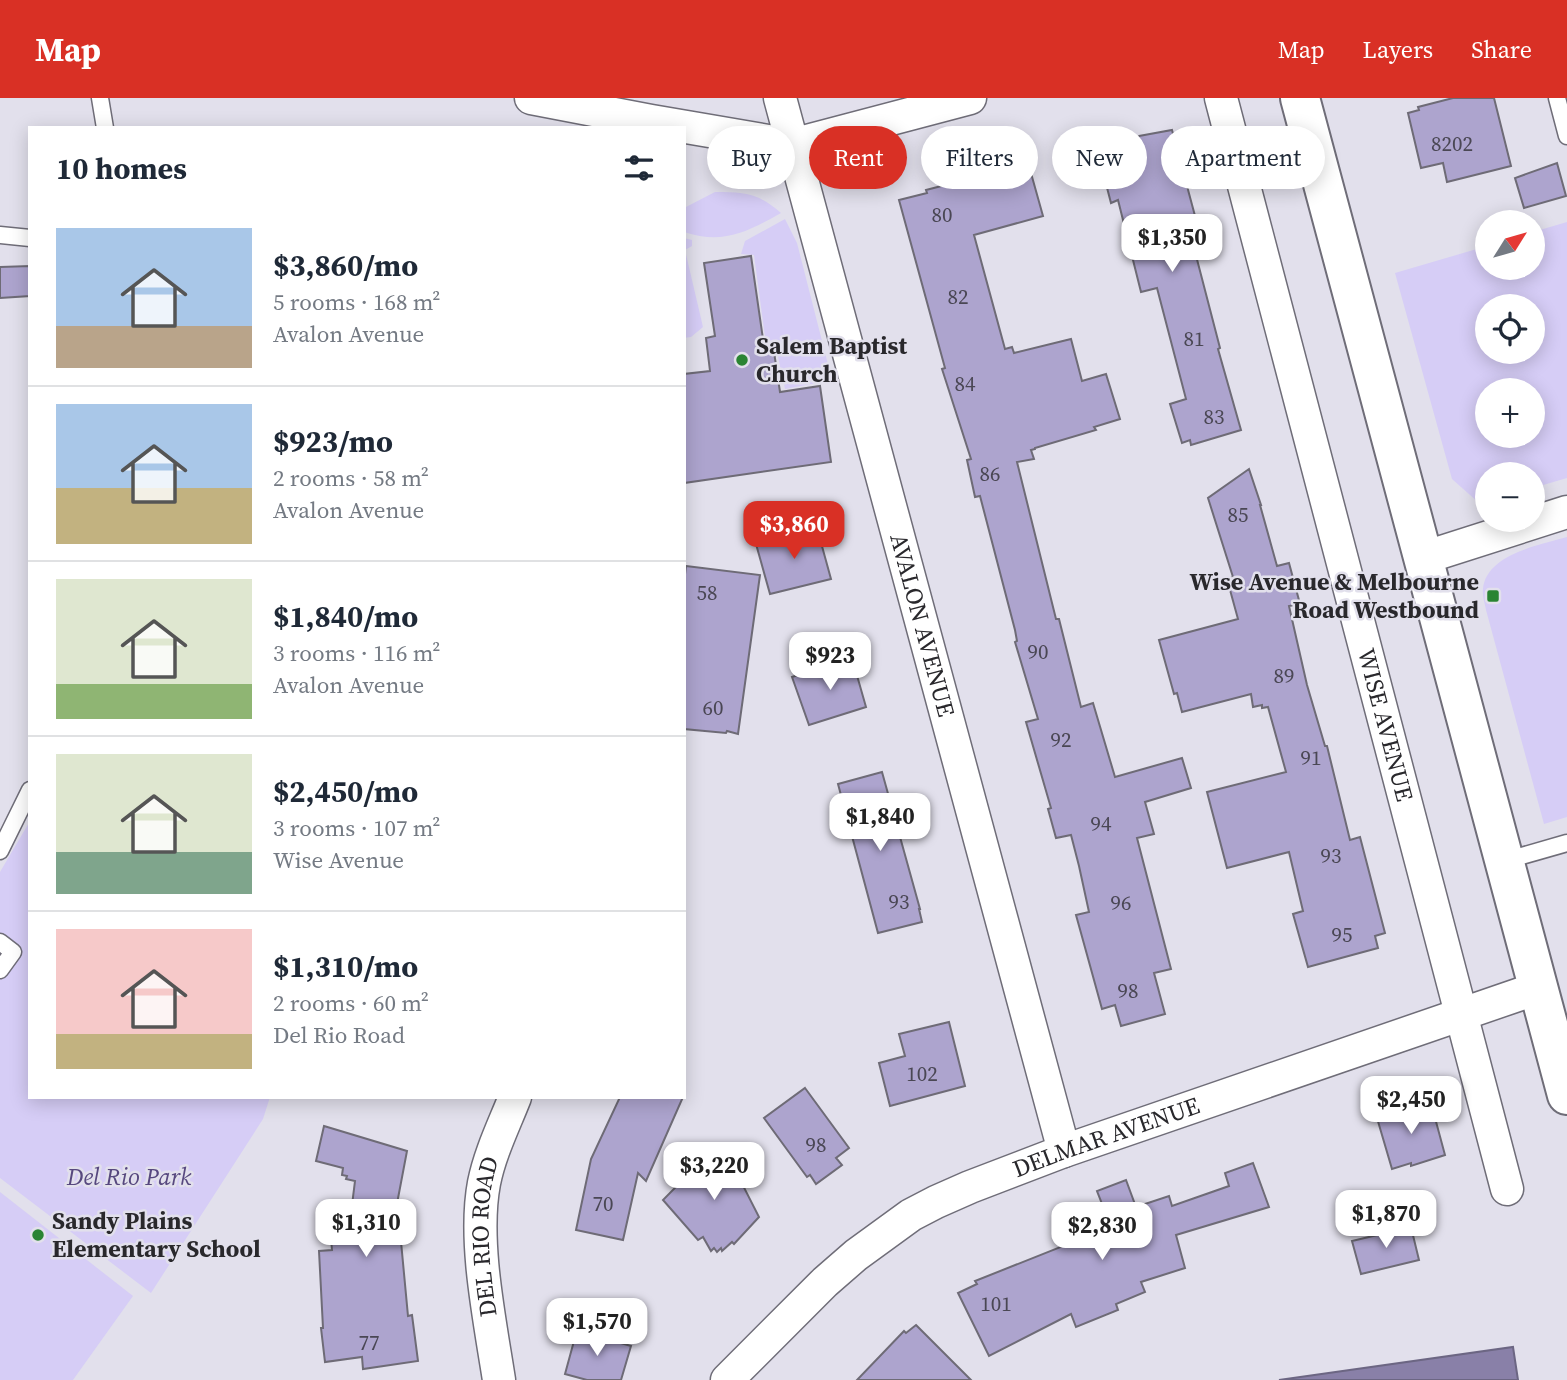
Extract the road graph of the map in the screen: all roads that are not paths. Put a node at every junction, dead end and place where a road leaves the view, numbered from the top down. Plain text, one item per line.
1 (100, 98) edge
2 (531, 98) edge
3 (780, 98) edge
4 (970, 98) edge
5 (1221, 98) edge
6 (1300, 98) edge
7 (1557, 98) edge
8 (650, 124) edge
9 (105, 126) edge
10 (787, 126) edge
11 (686, 129) edge
12 (707, 132) edge
13 (1567, 136) edge
14 (795, 144) edge
15 (795, 156) edge
16 (0, 235) edge
17 (28, 238) edge
18 (1567, 512) edge
19 (1423, 558) junction
20 (28, 794) edge
21 (1567, 843) edge
22 (0, 851) edge
23 (1504, 861) junction
24 (0, 942) edge
25 (0, 970) edge
26 (1538, 988) junction
27 (1461, 1014) junction
28 (1558, 1028) edge
29 (1567, 1095) edge
30 (514, 1099) edge
31 (1064, 1151) junction
32 (1507, 1189) dead end
33 (499, 1380) edge
34 (727, 1380) edge

1 - 9 lane
2 - 8 street
3 - 10 street, AVALON AVENUE
4 - 14 street
5 - 27 street, WISE AVENUE
6 - 19 main road
7 - 13 lane
11 - 12 street
15 - 31 street, AVALON AVENUE
16 - 17 lane
18 - 19 street
19 - 23 main road
20 - 22 lane
21 - 23 lane
23 - 26 main road
24 - 25 lane
26 - 27 street, DELMAR AVENUE
26 - 28 main road
27 - 31 street, DELMAR AVENUE
27 - 32 street, WISE AVENUE
28 - 29 main road
30 - 33 street, DEL RIO ROAD
31 - 34 street, DELMAR AVENUE

